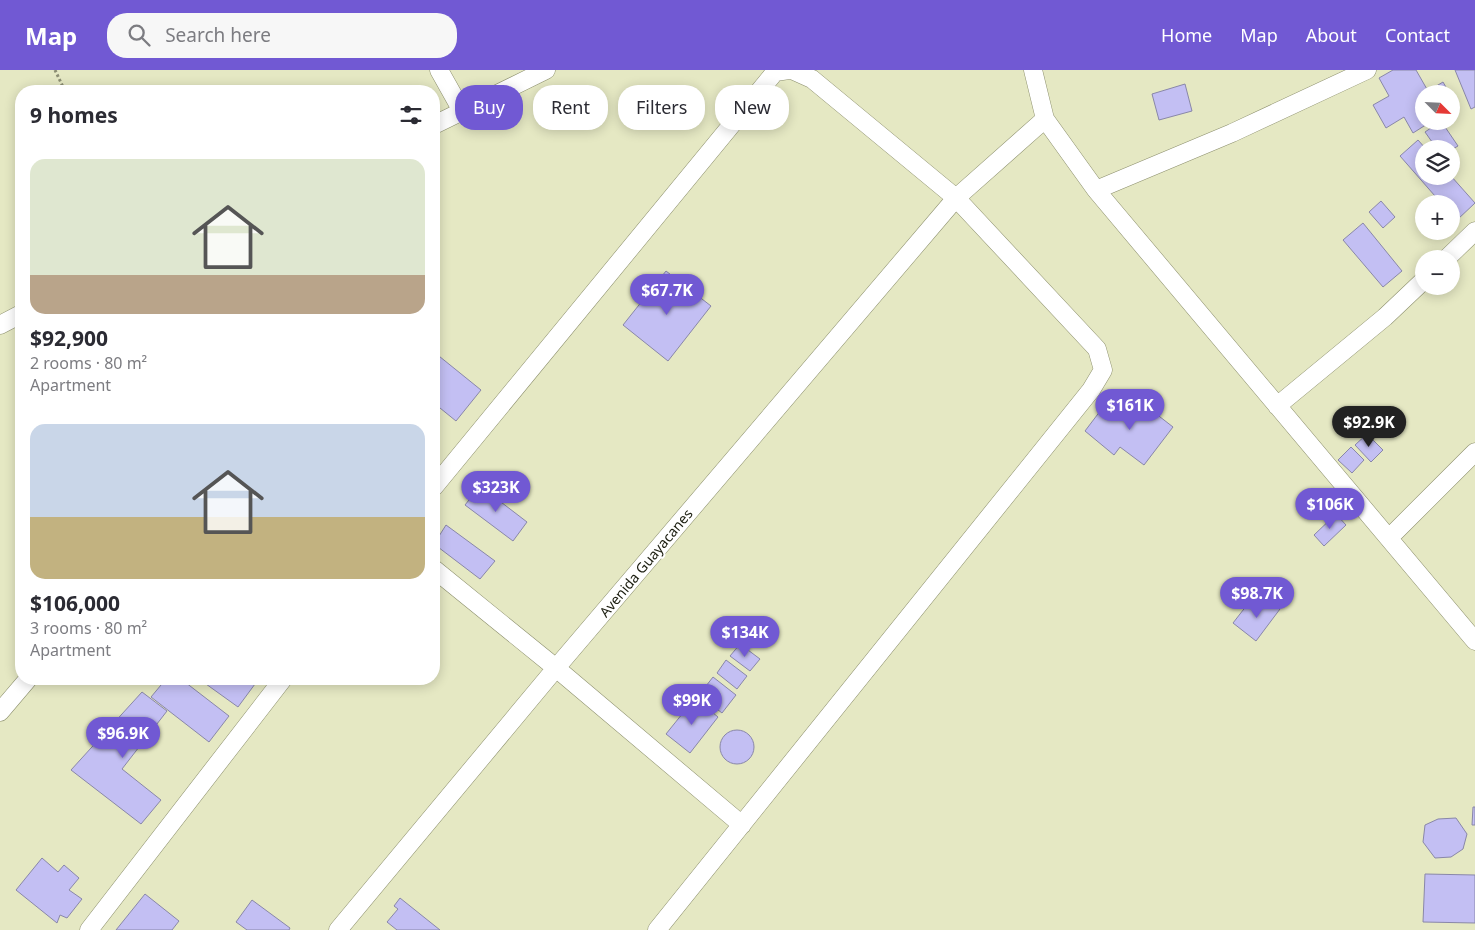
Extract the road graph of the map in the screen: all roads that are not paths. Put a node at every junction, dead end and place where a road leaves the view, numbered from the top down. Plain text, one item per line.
1 (439, 70) edge
2 (546, 70) edge
3 (791, 70) edge
4 (1033, 70) edge
5 (1367, 70) edge
6 (515, 85) edge
7 (455, 99) edge
8 (455, 114) edge
9 (1045, 119) junction
10 (440, 122) edge
11 (1096, 190) junction
12 (956, 198) junction
13 (1475, 232) edge
14 (1456, 250) edge
15 (1415, 289) edge
16 (15, 317) edge
17 (0, 325) edge
18 (1278, 406) junction
19 (1475, 452) edge
20 (440, 480) edge
21 (1389, 538) junction
22 (440, 574) edge
23 (1475, 641) edge
24 (556, 668) junction
25 (23, 685) edge
26 (278, 685) edge
27 (0, 712) edge
28 (742, 825) junction
29 (90, 930) edge
30 (338, 930) edge
31 (657, 930) edge

1 - 7 street
2 - 6 street
3 - 12 street
3 - 20 street
4 - 9 street
5 - 11 street
8 - 10 street
9 - 11 street
9 - 12 street, Avenida Guayacanes
11 - 18 street
12 - 24 street, Avenida Guayacanes
12 - 28 street
13 - 14 street
15 - 18 street
16 - 17 street
18 - 21 street
19 - 21 street
21 - 23 street
22 - 24 street
24 - 28 street
24 - 30 street, Avenida Guayacanes
25 - 27 street
26 - 29 street
28 - 31 street

